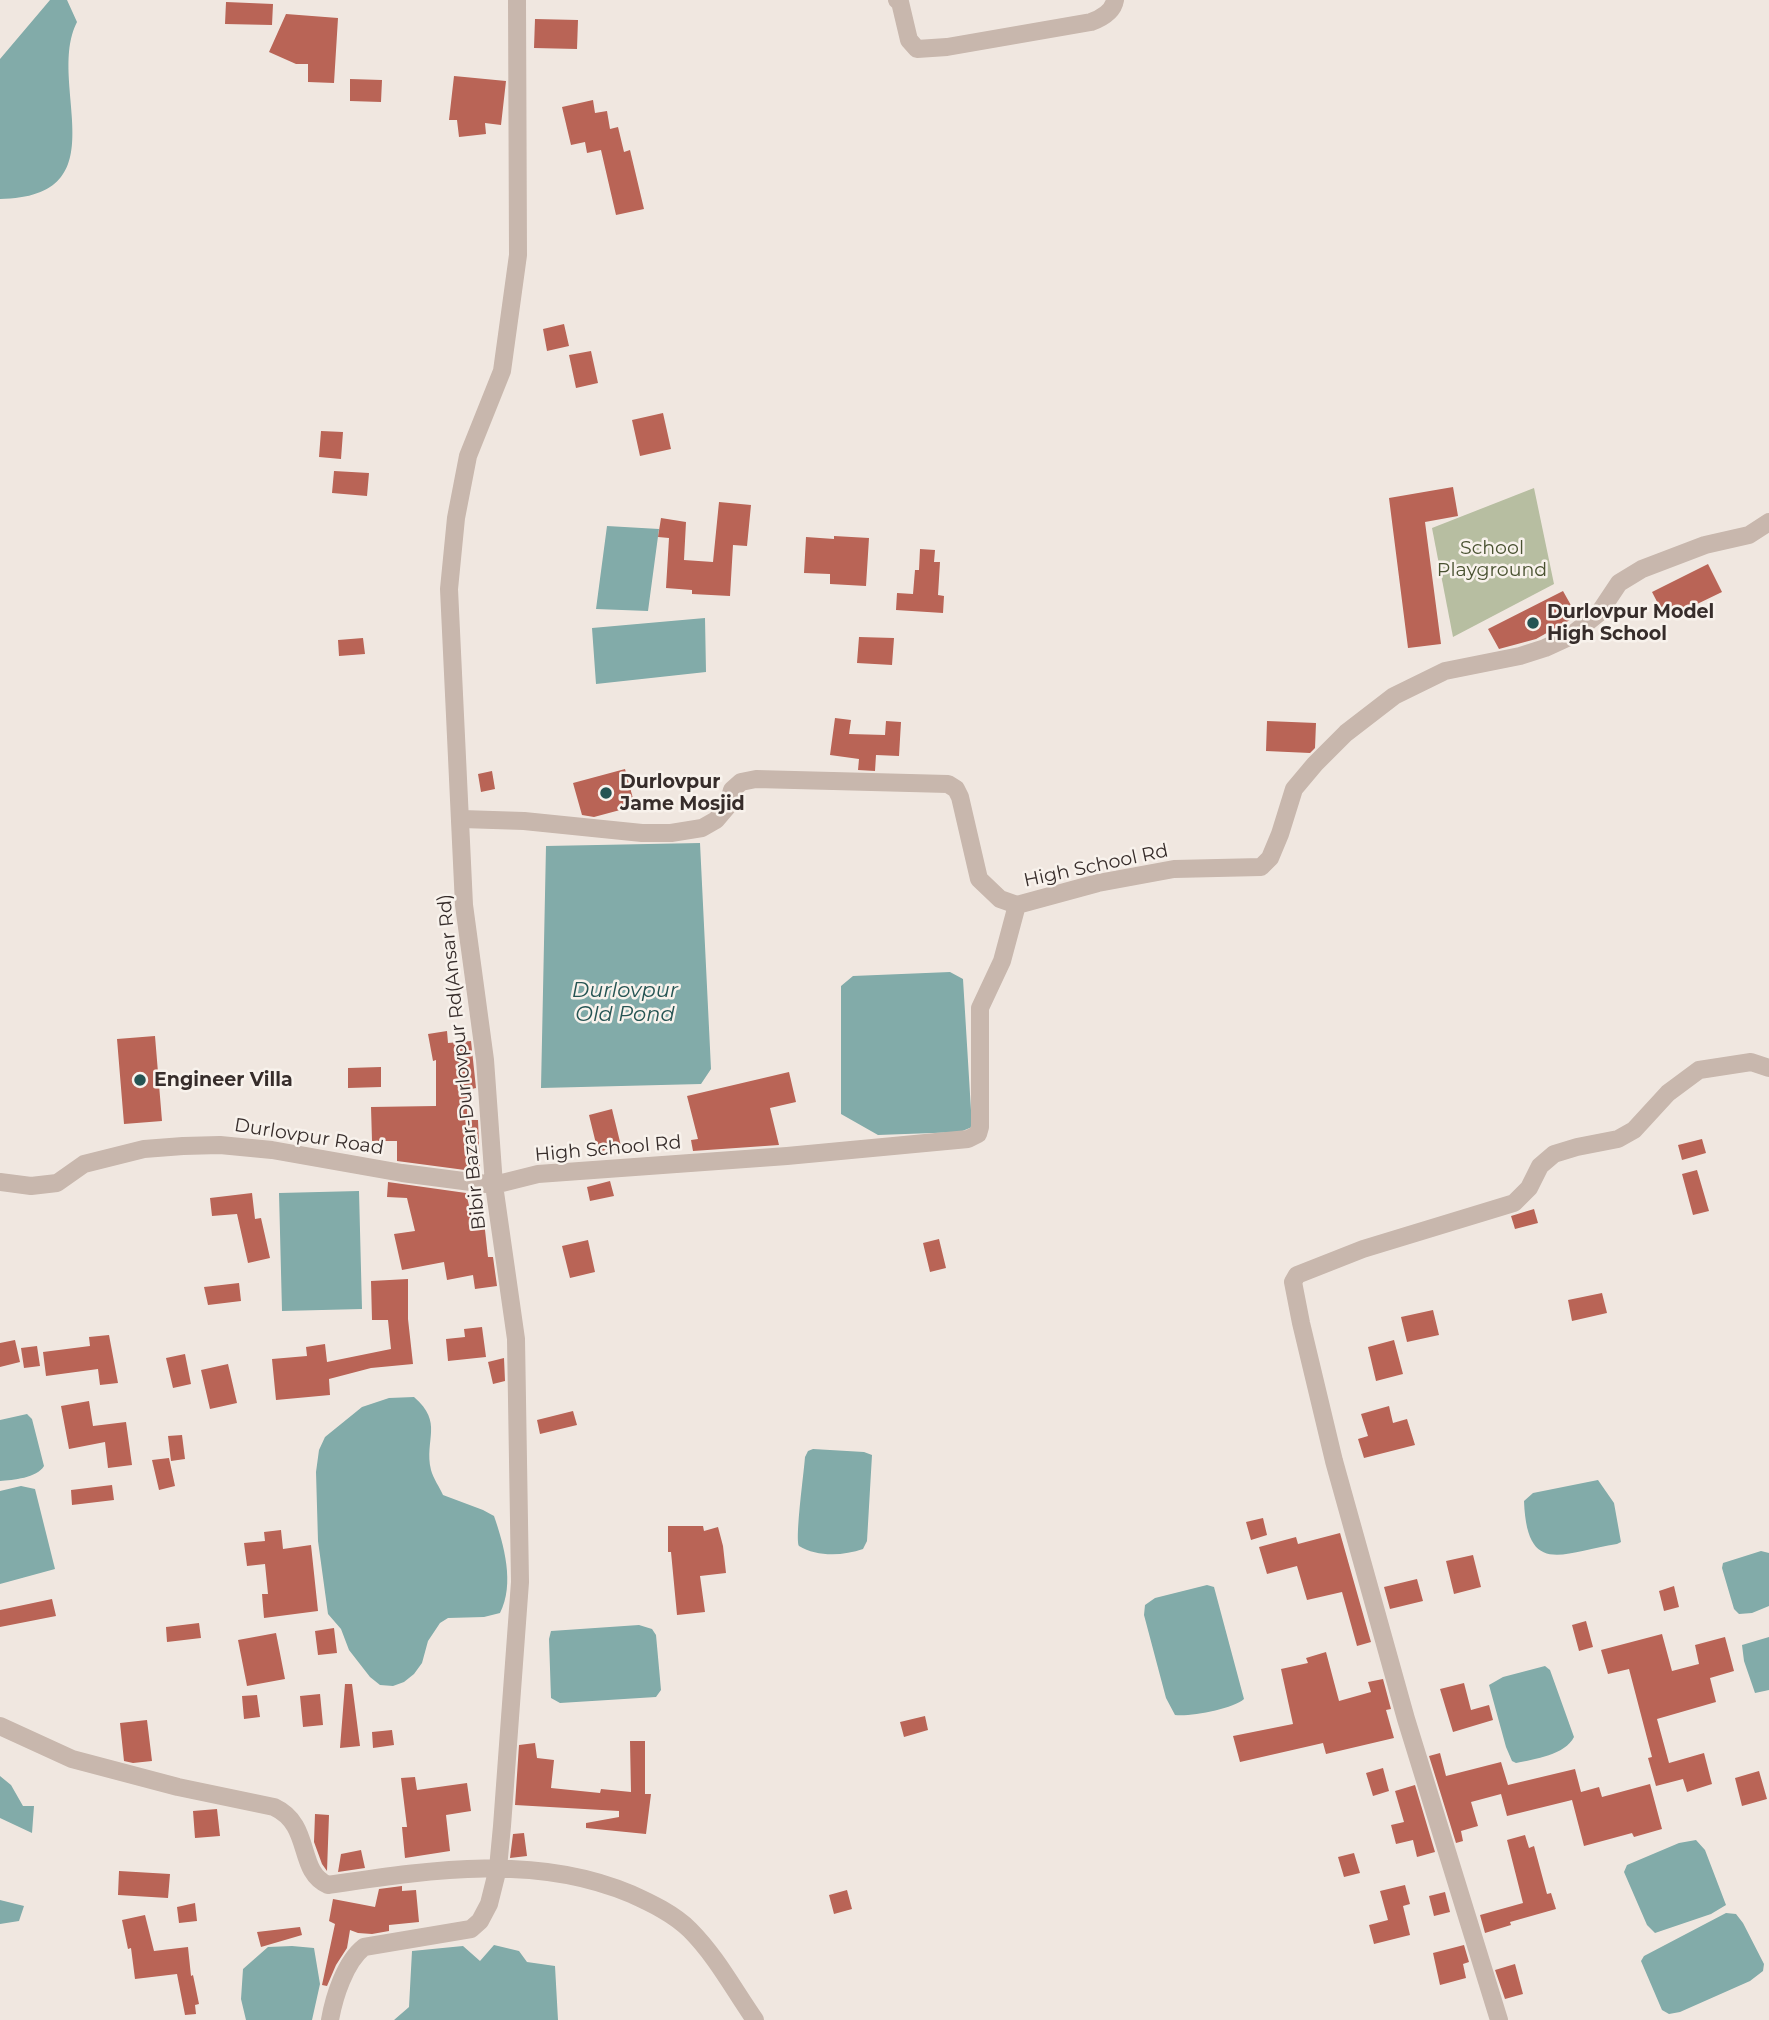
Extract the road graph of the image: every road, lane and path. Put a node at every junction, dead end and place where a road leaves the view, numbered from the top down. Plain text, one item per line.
1 (517, 0) edge
2 (897, 0) edge
3 (1115, 0) edge
4 (1769, 522) edge
5 (461, 819) junction
6 (1017, 905) junction
7 (1769, 1068) edge
8 (0, 1182) edge
9 (494, 1185) junction
10 (0, 1726) edge
11 (498, 1868) junction
12 (330, 2020) edge
13 (755, 2020) edge
14 (1499, 2020) edge

1 - 5 street, Bibir Bazar-Durlovpur Rd(Ansar Rd)
2 - 3 street
4 - 6 street, High School Rd
5 - 6 street
5 - 9 street, Bibir Bazar-Durlovpur Rd(Ansar Rd)
6 - 9 street, High School Rd
7 - 14 street
8 - 9 street, Durlovpur Road
9 - 11 street, Bibir Bazar-Durlovpur Rd(Ansar Rd)
10 - 11 street
11 - 12 street, Bibir Bazar-Durlovpur Rd(Ansar Rd)
11 - 13 street

